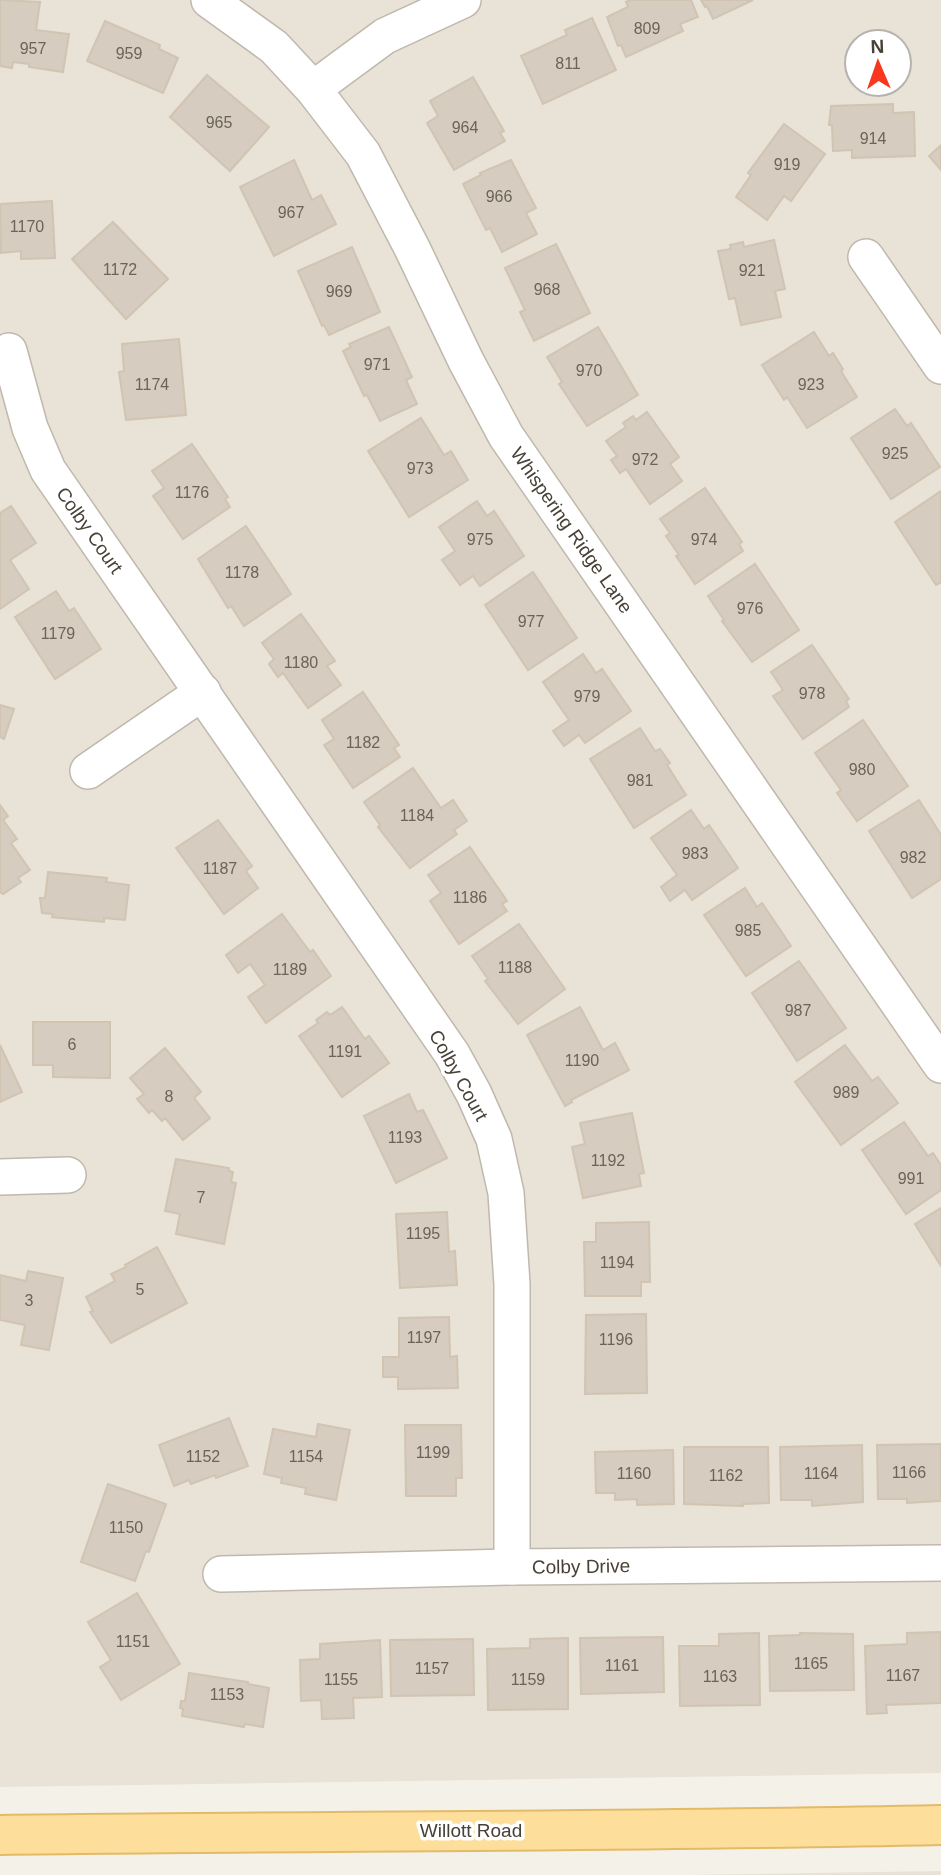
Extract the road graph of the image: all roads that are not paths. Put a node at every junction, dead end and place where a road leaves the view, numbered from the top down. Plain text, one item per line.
1 (209, 0) edge
2 (463, 0) edge
3 (313, 89) junction
4 (866, 257) dead end
5 (9, 351) dead end
6 (941, 366) edge
7 (203, 692) junction
8 (88, 771) dead end
9 (941, 1065) edge
10 (68, 1175) dead end
11 (0, 1177) edge
12 (941, 1563) edge
13 (512, 1567) junction
14 (222, 1574) dead end
15 (941, 1825) edge
16 (0, 1835) edge

1 - 3 street, Whispering Ridge Lane
2 - 3 street
3 - 9 street, Whispering Ridge Lane
4 - 6 street
5 - 7 street, Colby Court
7 - 8 street
7 - 13 street, Colby Court
10 - 11 street
12 - 13 street, Colby Drive
13 - 14 street, Colby Drive
15 - 16 main road, Willott Road

